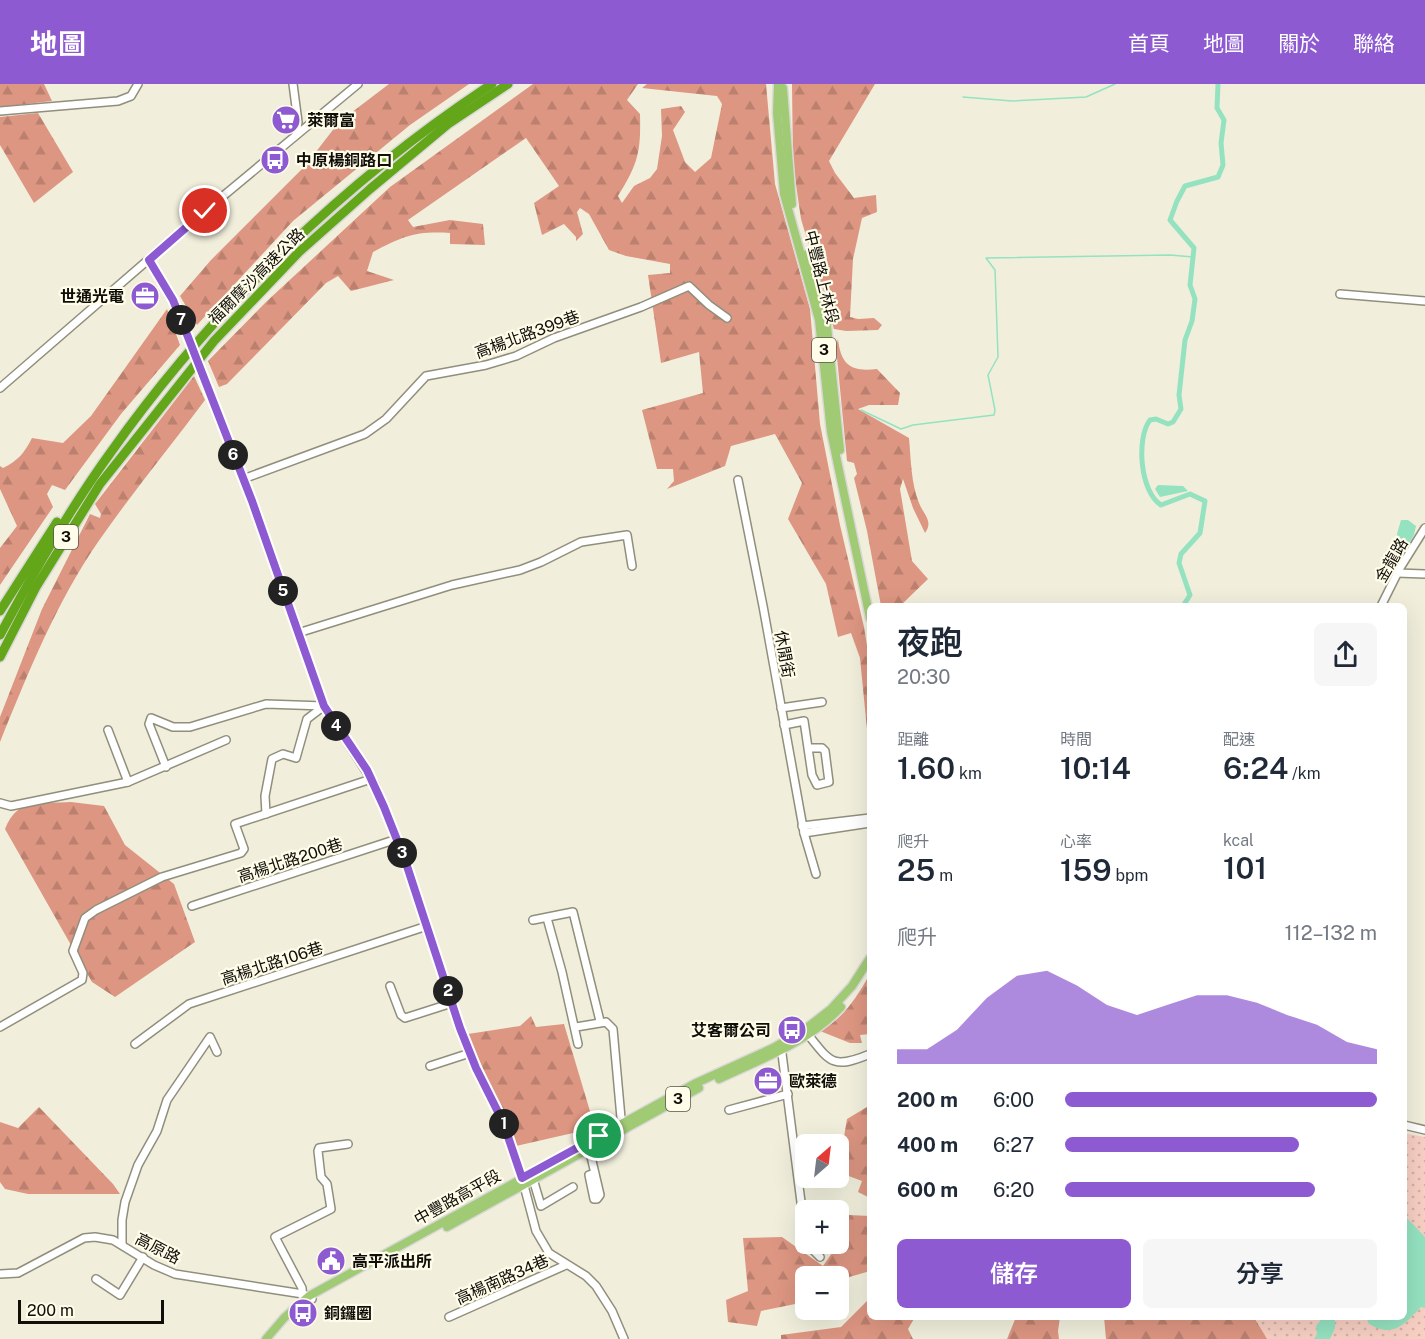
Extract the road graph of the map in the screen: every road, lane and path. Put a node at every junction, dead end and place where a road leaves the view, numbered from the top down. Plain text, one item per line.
1 (138, 84) edge
2 (293, 84) edge
3 (358, 84) edge
4 (492, 84) edge
5 (508, 84) edge
6 (778, 84) edge
7 (783, 84) edge
8 (0, 111) edge
9 (296, 135) junction
10 (149, 260) junction
11 (1340, 294) dead end
12 (1425, 301) edge
13 (727, 318) dead end
14 (0, 388) edge
15 (111, 451) junction
16 (243, 479) junction
17 (738, 480) dead end
18 (1425, 528) edge
19 (632, 566) dead end
20 (1397, 573) junction
21 (1425, 574) edge
22 (872, 603) edge
23 (1382, 603) edge
24 (867, 604) edge
25 (0, 611) edge
26 (298, 633) junction
27 (0, 634) edge
28 (0, 657) edge
29 (822, 702) dead end
30 (324, 706) junction
31 (781, 708) junction
32 (784, 725) junction
33 (108, 730) dead end
34 (226, 740) dead end
35 (810, 748) junction
36 (166, 767) junction
37 (371, 779) junction
38 (128, 782) junction
39 (0, 802) edge
40 (267, 814) junction
41 (867, 819) edge
42 (867, 823) edge
43 (803, 830) junction
44 (397, 839) junction
45 (816, 874) dead end
46 (192, 906) dead end
47 (547, 918) junction
48 (533, 920) dead end
49 (427, 926) junction
50 (867, 963) edge
51 (867, 973) edge
52 (390, 986) dead end
53 (452, 1003) junction
54 (832, 1012) junction
55 (603, 1022) junction
56 (0, 1027) edge
57 (576, 1027) junction
58 (806, 1032) junction
59 (135, 1044) dead end
60 (578, 1044) dead end
61 (782, 1046) junction
62 (217, 1052) dead end
63 (470, 1053) junction
64 (867, 1055) edge
65 (430, 1066) dead end
66 (788, 1094) junction
67 (729, 1110) dead end
68 (624, 1126) junction
69 (1407, 1126) edge
70 (1425, 1130) edge
71 (348, 1144) dead end
72 (589, 1148) junction
73 (595, 1173) dead end
74 (533, 1179) junction
75 (523, 1182) junction
76 (573, 1187) dead end
77 (801, 1200) edge
78 (122, 1244) junction
79 (817, 1254) edge
80 (143, 1257) junction
81 (820, 1257) dead end
82 (566, 1265) junction
83 (0, 1274) edge
84 (96, 1279) dead end
85 (307, 1297) junction
86 (449, 1317) dead end
87 (266, 1339) edge
88 (274, 1339) edge
89 (624, 1339) edge

1 - 8 street
2 - 9 street
3 - 9 street
4 - 15 highway, 福爾摩沙高速公路 / 3
5 - 28 highway, 福爾摩沙高速公路 / 3
6 - 24 main road, 中豐路上林段 / 3
7 - 22 main road, 中豐路上林段 / 3
9 - 10 street
10 - 14 street
10 - 16 street, bridge
11 - 12 street
13 - 16 street, 高楊北路399巷
15 - 25 highway
15 - 27 highway, 福爾摩沙高速公路 / 3
16 - 26 street
17 - 31 street, 休閒街
18 - 20 street, 金龍路
19 - 26 street
20 - 21 street
20 - 23 street, 金龍路
26 - 30 street
29 - 31 street
30 - 36 street
30 - 37 street
30 - 40 street
31 - 32 street, 休閒街
32 - 35 street
32 - 43 street, 休閒街
33 - 38 street
34 - 36 street
35 - 35 street
36 - 38 street
37 - 40 street
37 - 44 street
38 - 39 street
40 - 56 street
41 - 43 street
42 - 43 street
43 - 45 street, 休閒街
44 - 46 street, 高楊北路200巷
44 - 49 street
47 - 48 street
47 - 55 street
47 - 57 street
49 - 53 street
49 - 59 street, 高楊北路106巷
50 - 54 main road, 3
51 - 54 main road, 3
52 - 53 street
53 - 63 street
54 - 58 main road, 中豐路高平段 / 3
55 - 57 street
55 - 68 street
57 - 60 street
58 - 61 main road, 中豐路高平段 / 3
58 - 64 street
61 - 66 street
61 - 68 main road, 中豐路高平段 / 3
62 - 78 street
63 - 65 street
63 - 75 street
66 - 67 street
66 - 77 street
68 - 72 main road, 中豐路高平段 / 3
68 - 75 main road, 中豐路高平段 / 3
69 - 70 street
71 - 85 street
72 - 73 street
72 - 74 main road, 中豐路高平段 / 3
74 - 75 main road, 中豐路高平段 / 3
74 - 76 street
75 - 82 street
75 - 85 main road, 中豐路高平段 / 3
78 - 80 street, 高原路
78 - 83 street, 高原路
79 - 81 street
80 - 84 street
80 - 85 street, 高原路
82 - 86 street, 高楊南路34巷
82 - 89 street
85 - 87 main road, 中豐路高平段 / 3
85 - 88 main road, 中豐路高平段 / 3

